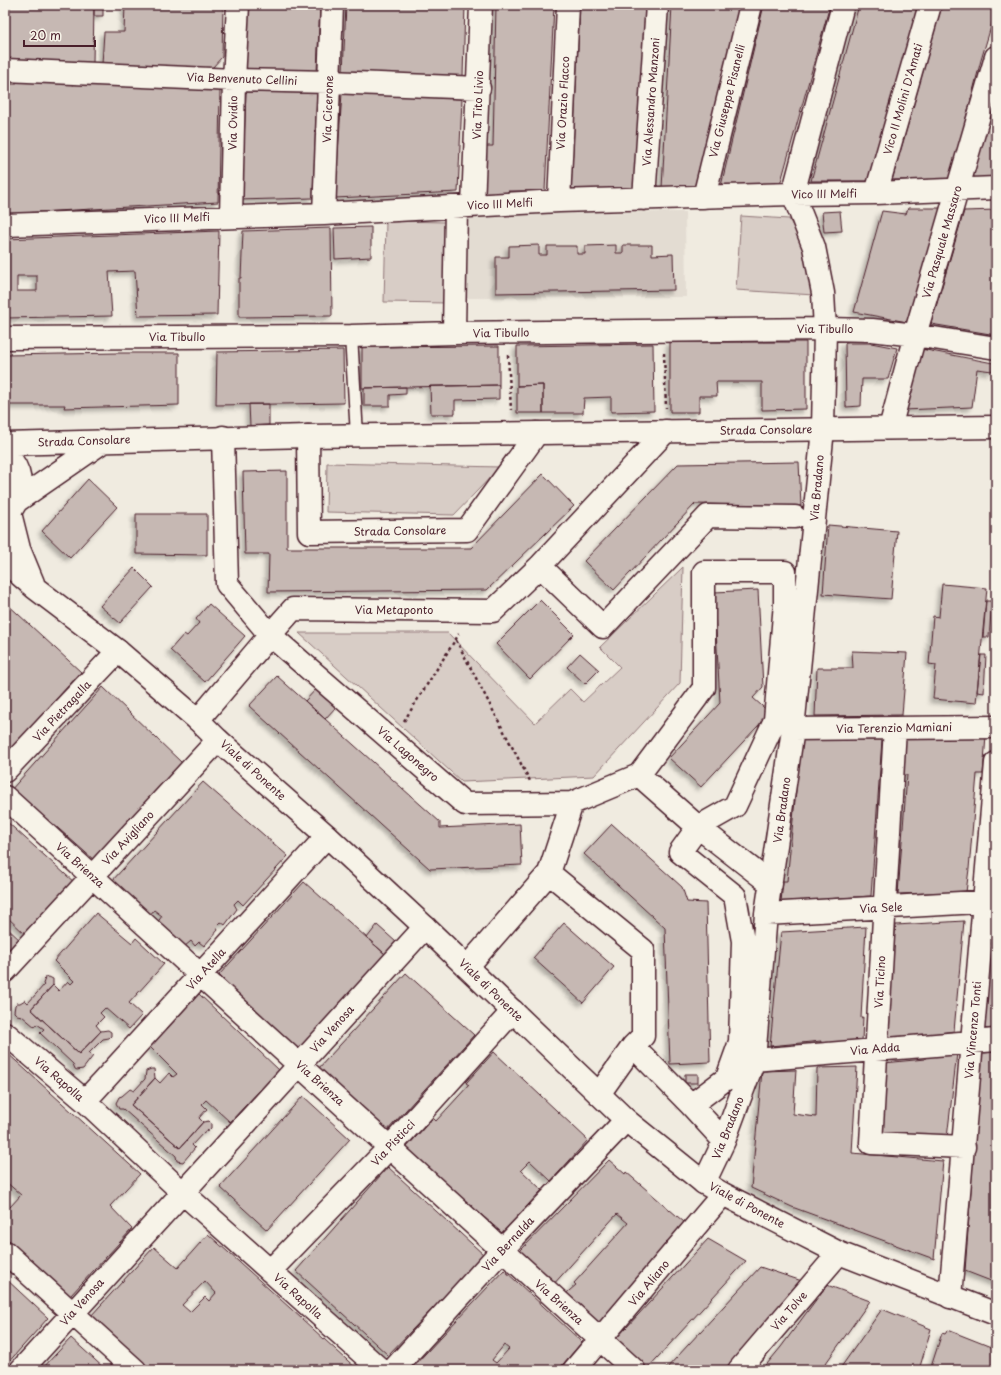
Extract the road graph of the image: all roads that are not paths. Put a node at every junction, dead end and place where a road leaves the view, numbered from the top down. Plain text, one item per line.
1 (238, 5) edge
2 (332, 5) edge
3 (481, 5) edge
4 (568, 5) edge
5 (657, 5) edge
6 (751, 5) edge
7 (842, 5) edge
8 (930, 5) edge
9 (996, 57) edge
10 (5, 70) edge
11 (234, 80) junction
12 (330, 82) junction
13 (479, 88) junction
14 (996, 188) edge
15 (956, 190) junction
16 (793, 194) junction
17 (876, 194) junction
18 (704, 197) junction
19 (644, 199) junction
20 (559, 201) junction
21 (465, 206) junction
22 (324, 214) junction
23 (231, 216) junction
24 (5, 225) edge
25 (825, 329) junction
26 (454, 333) junction
27 (915, 335) junction
28 (351, 336) junction
29 (5, 338) edge
30 (996, 348) edge
31 (996, 426) edge
32 (890, 428) junction
33 (823, 429) junction
34 (666, 431) junction
35 (537, 433) junction
36 (357, 435) junction
37 (308, 436) junction
38 (223, 437) junction
39 (104, 441) junction
40 (5, 444) edge
41 (5, 453) edge
42 (11, 510) edge
43 (795, 517) dead end
44 (5, 562) edge
45 (540, 566) junction
46 (35, 588) junction
47 (795, 603) junction
48 (270, 635) junction
49 (118, 651) junction
50 (198, 720) junction
51 (996, 727) edge
52 (895, 728) junction
53 (793, 729) junction
54 (218, 740) junction
55 (996, 763) edge
56 (5, 771) edge
57 (639, 775) junction
58 (5, 797) edge
59 (572, 803) junction
60 (698, 827) junction
61 (327, 836) junction
62 (549, 873) junction
63 (92, 876) junction
64 (771, 884) junction
65 (990, 902) edge
66 (885, 907) junction
67 (766, 914) junction
68 (425, 927) junction
69 (467, 967) junction
70 (5, 971) edge
71 (201, 975) junction
72 (513, 1011) junction
73 (5, 1033) edge
74 (996, 1040) edge
75 (972, 1042) junction
76 (633, 1046) junction
77 (877, 1049) junction
78 (754, 1060) junction
79 (299, 1065) junction
80 (599, 1094) junction
81 (85, 1102) junction
82 (691, 1105) junction
83 (626, 1120) junction
84 (724, 1142) junction
85 (390, 1147) junction
86 (964, 1147) junction
87 (704, 1183) junction
88 (182, 1192) junction
89 (723, 1194) junction
90 (502, 1250) junction
91 (5, 1252) edge
92 (839, 1253) junction
93 (270, 1271) junction
94 (950, 1297) junction
95 (72, 1313) junction
96 (996, 1314) edge
97 (601, 1340) junction
98 (21, 1370) edge
99 (135, 1370) edge
100 (381, 1370) edge
101 (393, 1370) edge
102 (574, 1370) edge
103 (634, 1370) edge
104 (739, 1370) edge

1 - 11 street, Via Ovidio
2 - 12 street, Via Cicerone
3 - 13 street, Via Tito Livio
4 - 20 street, Via Orazio Flacco
5 - 19 street, Via Alessandro Manzoni
6 - 18 street, Via Giuseppe Pisanelli
7 - 16 street
8 - 17 street, Vico II Molini D'Amati
9 - 15 street, Via Pasquale Massaro
10 - 11 street, Via Benvenuto Cellini
11 - 12 street, Via Benvenuto Cellini
11 - 23 street, Via Ovidio
12 - 13 street, Via Benvenuto Cellini
12 - 22 street, Via Cicerone
13 - 21 street, Via Tito Livio
14 - 15 street, Vico III Melfi
15 - 17 street, Vico III Melfi
15 - 27 street, Via Pasquale Massaro
16 - 17 street, Vico III Melfi
16 - 18 street, Vico III Melfi
16 - 25 street, Via Bradano
18 - 19 street, Vico III Melfi
19 - 20 street, Vico III Melfi
20 - 21 street, Vico III Melfi
21 - 22 street, Vico III Melfi
21 - 26 street, Via Tito Livio
22 - 23 street, Vico III Melfi
23 - 24 street, Vico III Melfi
25 - 26 street, Via Tibullo
25 - 27 street, Via Tibullo
25 - 33 street, Via Bradano
26 - 28 street, Via Tibullo
27 - 30 street, Via Tibullo
27 - 32 street, Via Pasquale Massaro
28 - 29 street, Via Tibullo
28 - 36 lane
31 - 32 street, Strada Consolare
32 - 33 street, Strada Consolare
33 - 34 street, Strada Consolare
33 - 47 street, Via Bradano
34 - 35 street, Strada Consolare
34 - 45 street, Via Metaponto
35 - 36 street, Strada Consolare
35 - 37 street, Strada Consolare
36 - 37 street, Strada Consolare
37 - 38 street, Strada Consolare
38 - 39 street, Strada Consolare
38 - 48 street
39 - 40 street, Strada Consolare
39 - 42 street
41 - 42 street, Viale di Ponente
42 - 46 street, Viale di Ponente
43 - 45 street
44 - 46 street, Viale di Ponente
45 - 48 street, Via Metaponto
46 - 49 street, Viale di Ponente
47 - 53 street, Via Bradano
47 - 57 street
47 - 60 street
48 - 50 street, Via Metaponto
48 - 59 street, Via Lagonegro
49 - 50 street, Viale di Ponente
49 - 56 street, Via Pietragalla
50 - 54 street, Viale di Ponente
51 - 52 street, Via Terenzio Mamiani
52 - 53 street, Via Terenzio Mamiani
52 - 66 street, Via Ticino
53 - 64 street, Via Bradano
54 - 61 street, Viale di Ponente
54 - 63 street, Via Avigliano
55 - 65 street, Via Vincenzo Tonti
57 - 59 street
57 - 60 street
58 - 63 street, Via Brienza
59 - 62 street
60 - 64 street
60 - 82 street
61 - 68 street, Viale di Ponente
61 - 71 street, Via Atella
62 - 69 street
62 - 76 street
63 - 70 street, Via Avigliano
63 - 71 street, Via Brienza
64 - 67 street, Via Bradano
65 - 66 street, Via Sele
65 - 75 street, Via Vincenzo Tonti
66 - 67 street, Via Sele
66 - 77 street, Via Ticino
67 - 78 street, Via Bradano
68 - 69 street, Viale di Ponente
68 - 79 street, Via Venosa
69 - 72 street, Viale di Ponente
71 - 79 street, Via Brienza
71 - 81 street, Via Atella
72 - 80 street, Viale di Ponente
72 - 85 street, Via Pisticci
73 - 81 street, Via Rapolla
74 - 75 street, Via Adda
75 - 77 street, Via Adda
75 - 86 street, Via Vincenzo Tonti
76 - 80 street
76 - 82 street
77 - 78 street, Via Adda
77 - 86 street, Via Ticino
78 - 84 street, Via Bradano
79 - 85 street, Via Brienza
79 - 88 street, Via Venosa
80 - 83 street, Viale di Ponente
81 - 88 street, Via Rapolla
82 - 84 street
83 - 87 street, Viale di Ponente
83 - 90 street, Via Bernalda
84 - 87 street, Via Bradano
85 - 90 street, Via Brienza
85 - 93 street, Via Pisticci
86 - 94 street, Via Vincenzo Tonti
87 - 89 street, Viale di Ponente
88 - 93 street, Via Rapolla
88 - 95 street, Via Venosa
89 - 92 street, Viale di Ponente
89 - 97 street, Via Aliano
90 - 97 street, Via Brienza
90 - 101 street, Via Bernalda
91 - 95 street
92 - 94 street, Viale di Ponente
92 - 104 street, Via Tolve
93 - 100 street, Via Rapolla
94 - 96 street, Viale di Ponente
95 - 98 street, Via Venosa
95 - 99 street
97 - 102 street, Via Aliano
97 - 103 street, Via Brienza

